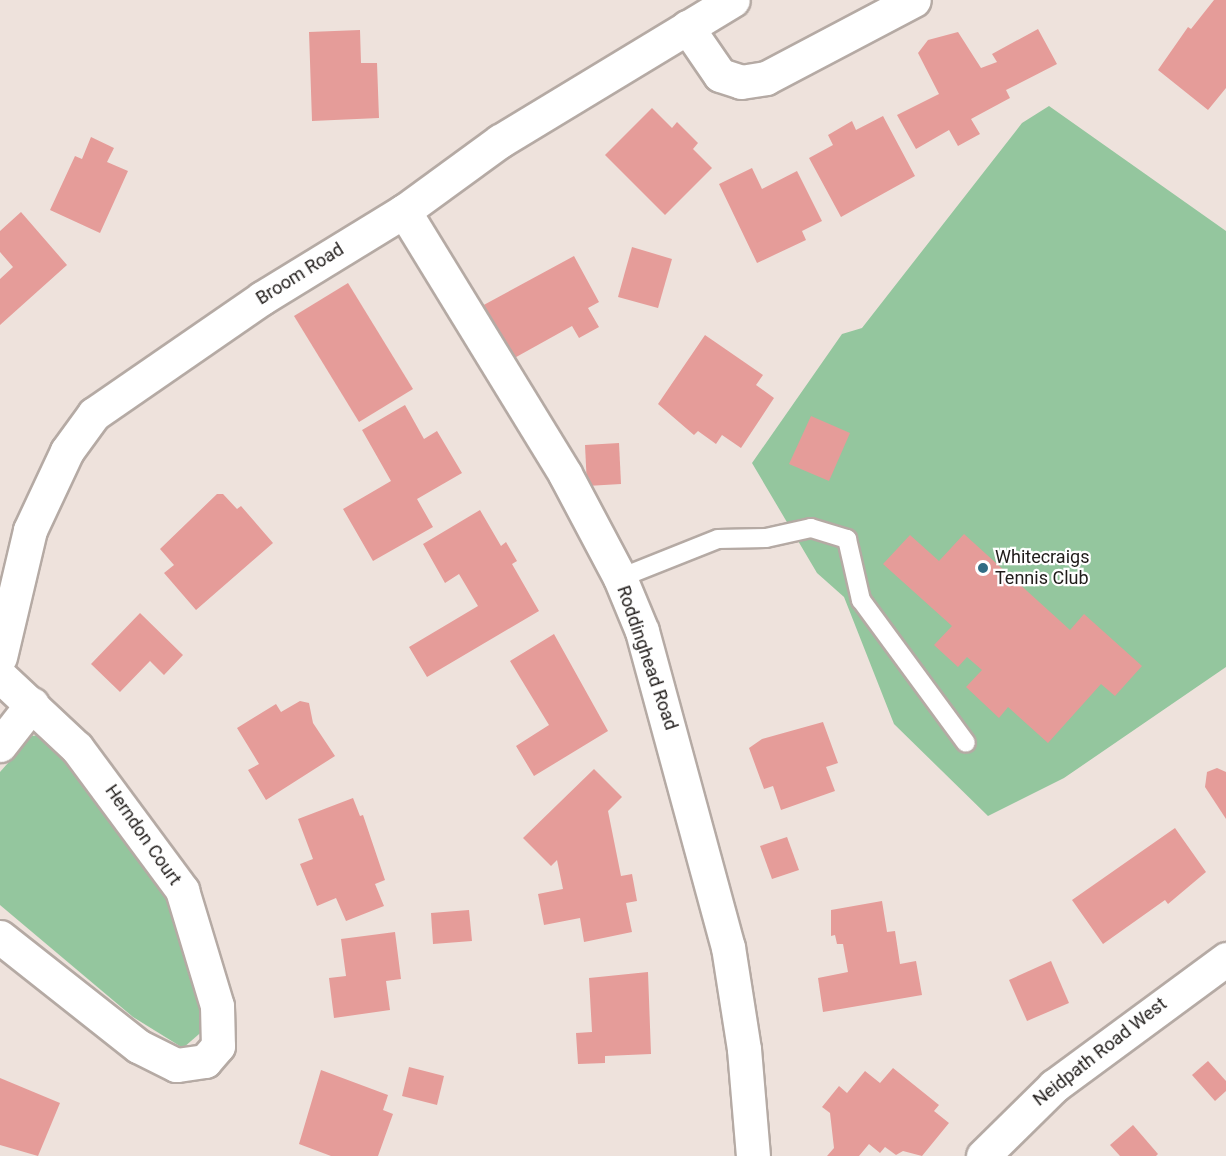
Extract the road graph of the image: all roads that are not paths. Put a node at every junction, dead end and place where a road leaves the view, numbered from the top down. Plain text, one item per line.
1 (734, 0) edge
2 (914, 0) edge
3 (687, 27) junction
4 (404, 211) junction
5 (620, 578) junction
6 (0, 657) edge
7 (0, 676) edge
8 (32, 704) junction
9 (966, 743) dead end
10 (0, 745) edge
11 (0, 937) edge
12 (1226, 959) edge
13 (753, 1156) edge
14 (983, 1156) edge

1 - 3 street, Broom Road
2 - 3 street
3 - 4 street, Broom Road
4 - 5 street, Roddinghead Road
4 - 6 street, Broom Road
5 - 9 lane
5 - 13 street, Roddinghead Road
7 - 8 street, Herndon Court
8 - 10 street
8 - 11 street, Herndon Court
12 - 14 street, Neidpath Road West

